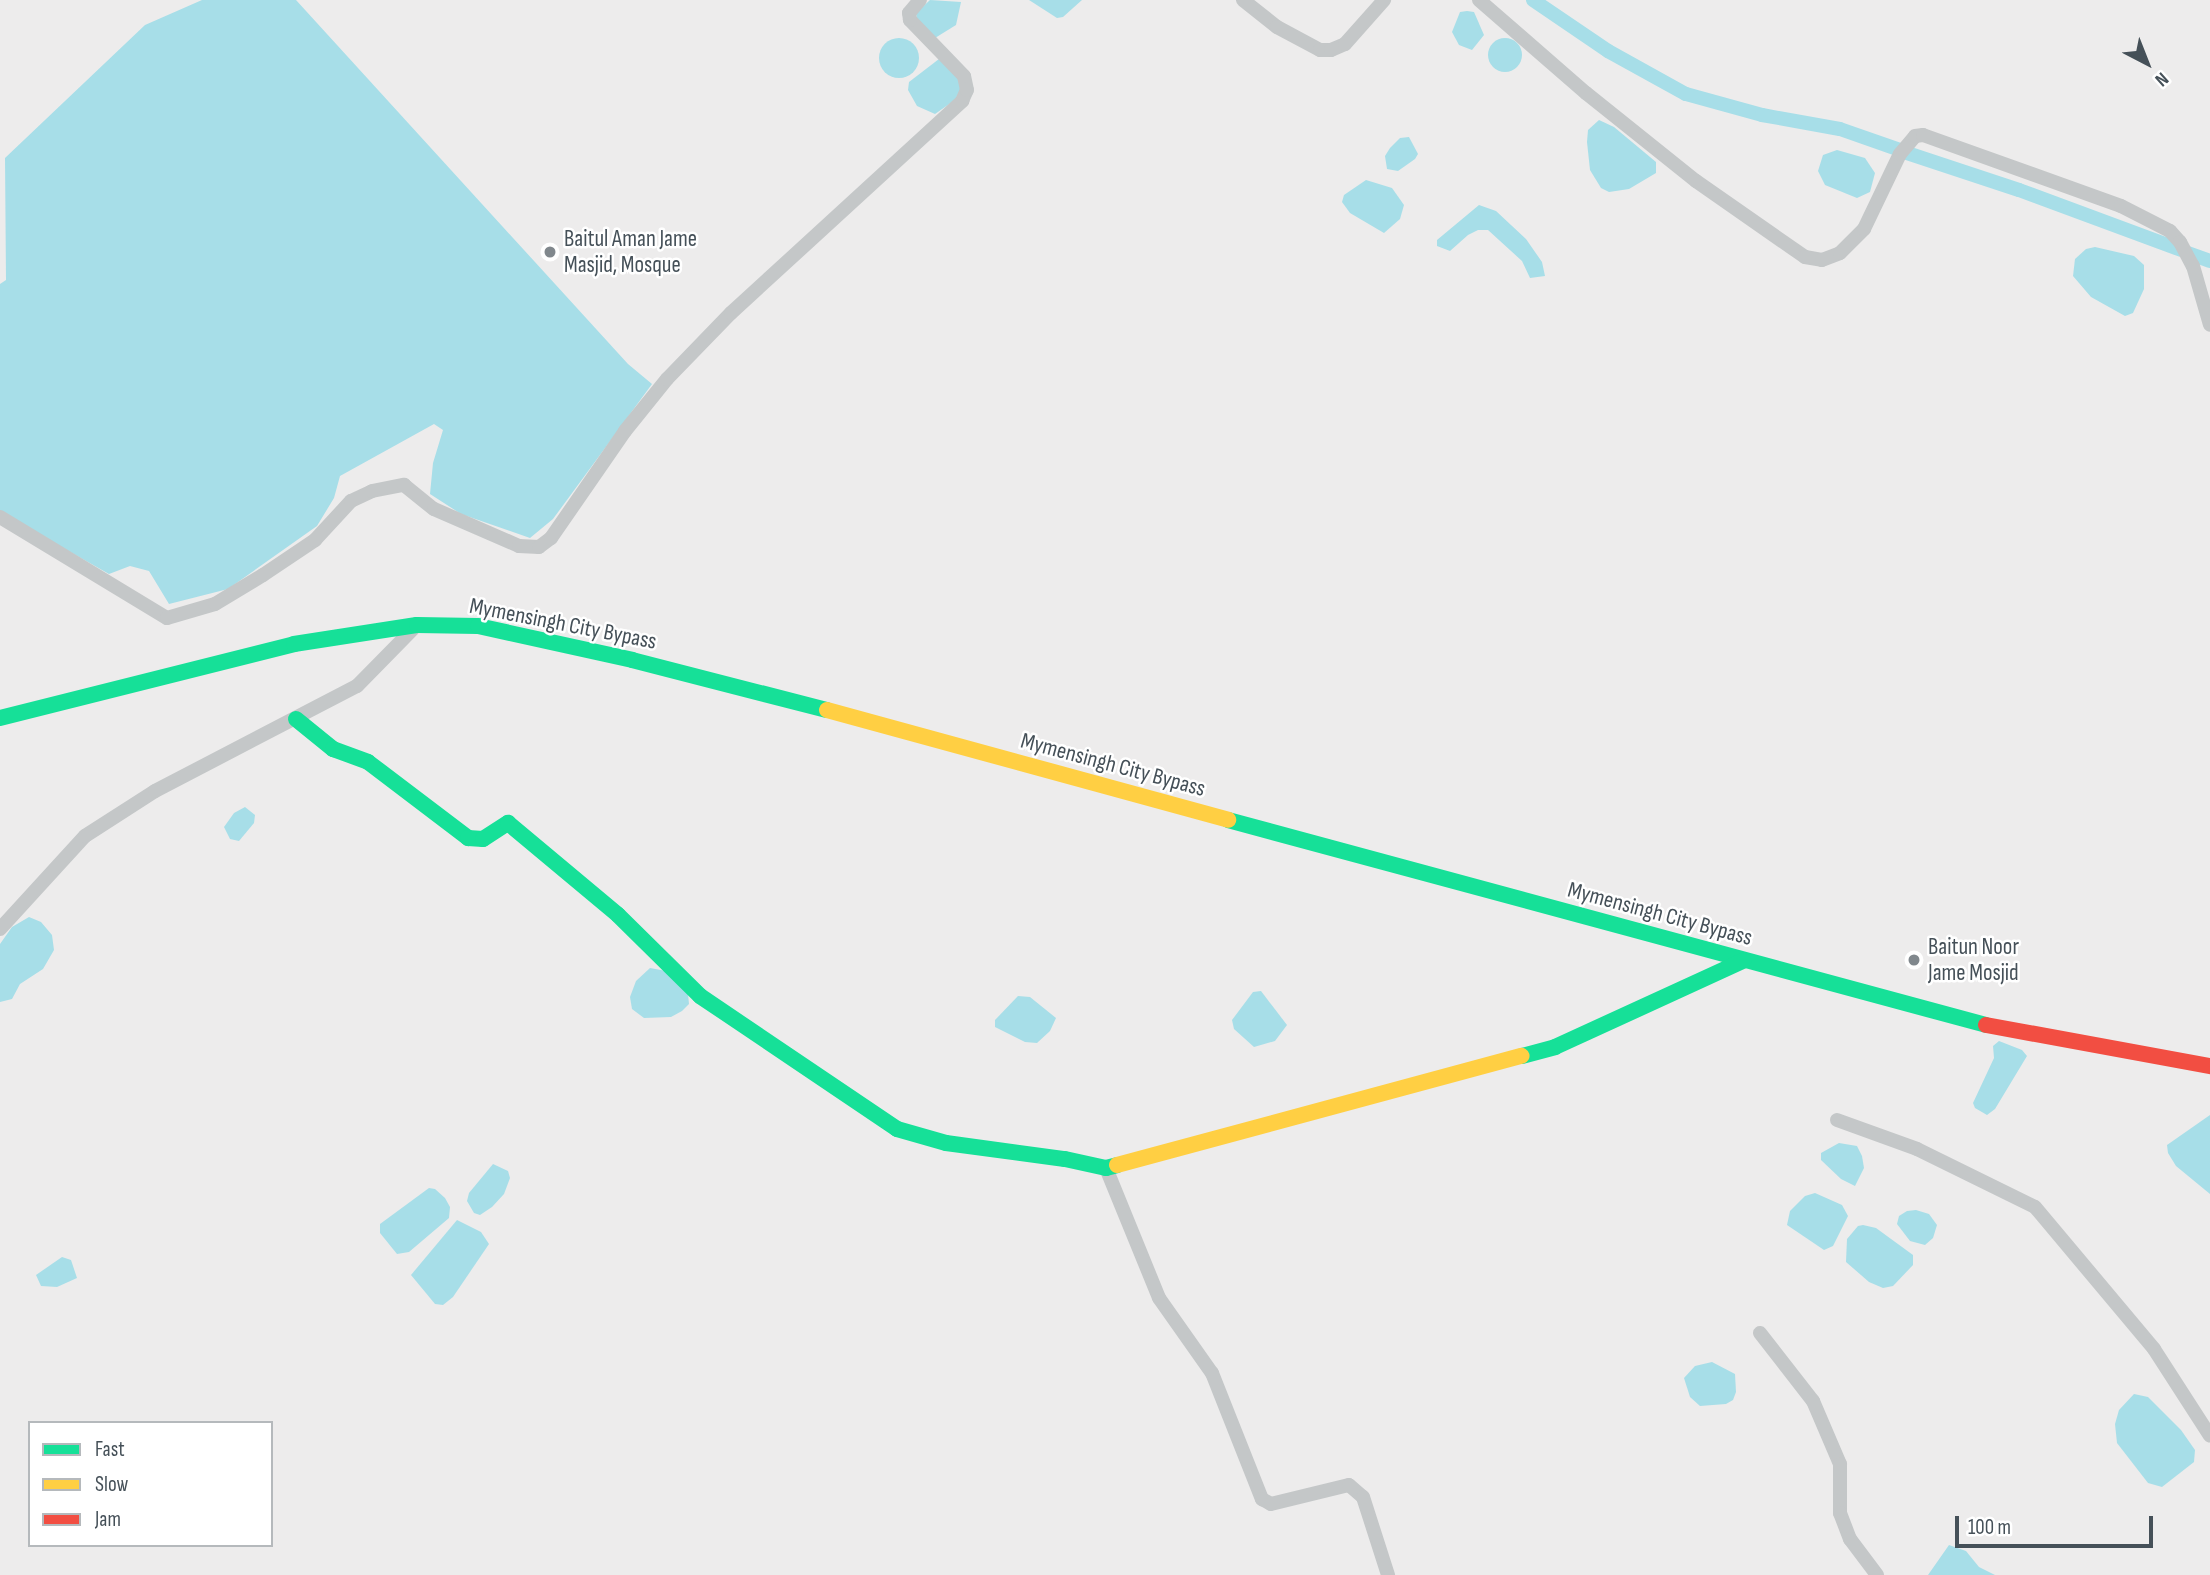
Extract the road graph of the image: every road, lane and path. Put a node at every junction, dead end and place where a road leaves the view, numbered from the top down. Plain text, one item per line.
1 (920, 0) edge
2 (1243, 0) edge
3 (1384, 0) edge
4 (1479, 0) edge
5 (2210, 325) edge
6 (0, 517) edge
7 (417, 625) junction
8 (0, 718) edge
9 (296, 719) junction
10 (0, 929) edge
11 (1743, 961) junction
12 (2210, 1066) edge
13 (1837, 1119) dead end
14 (1106, 1168) junction
15 (1760, 1333) dead end
16 (2210, 1436) edge
17 (1388, 1575) edge
18 (1877, 1575) edge

1 - 6 street
2 - 3 street
4 - 5 street
7 - 8 main road, Mymensingh City Bypass
7 - 9 street
7 - 11 main road, Mymensingh City Bypass
9 - 10 street
9 - 14 main road
11 - 12 main road, Mymensingh City Bypass
11 - 14 main road
13 - 16 street
14 - 17 street
15 - 18 street

